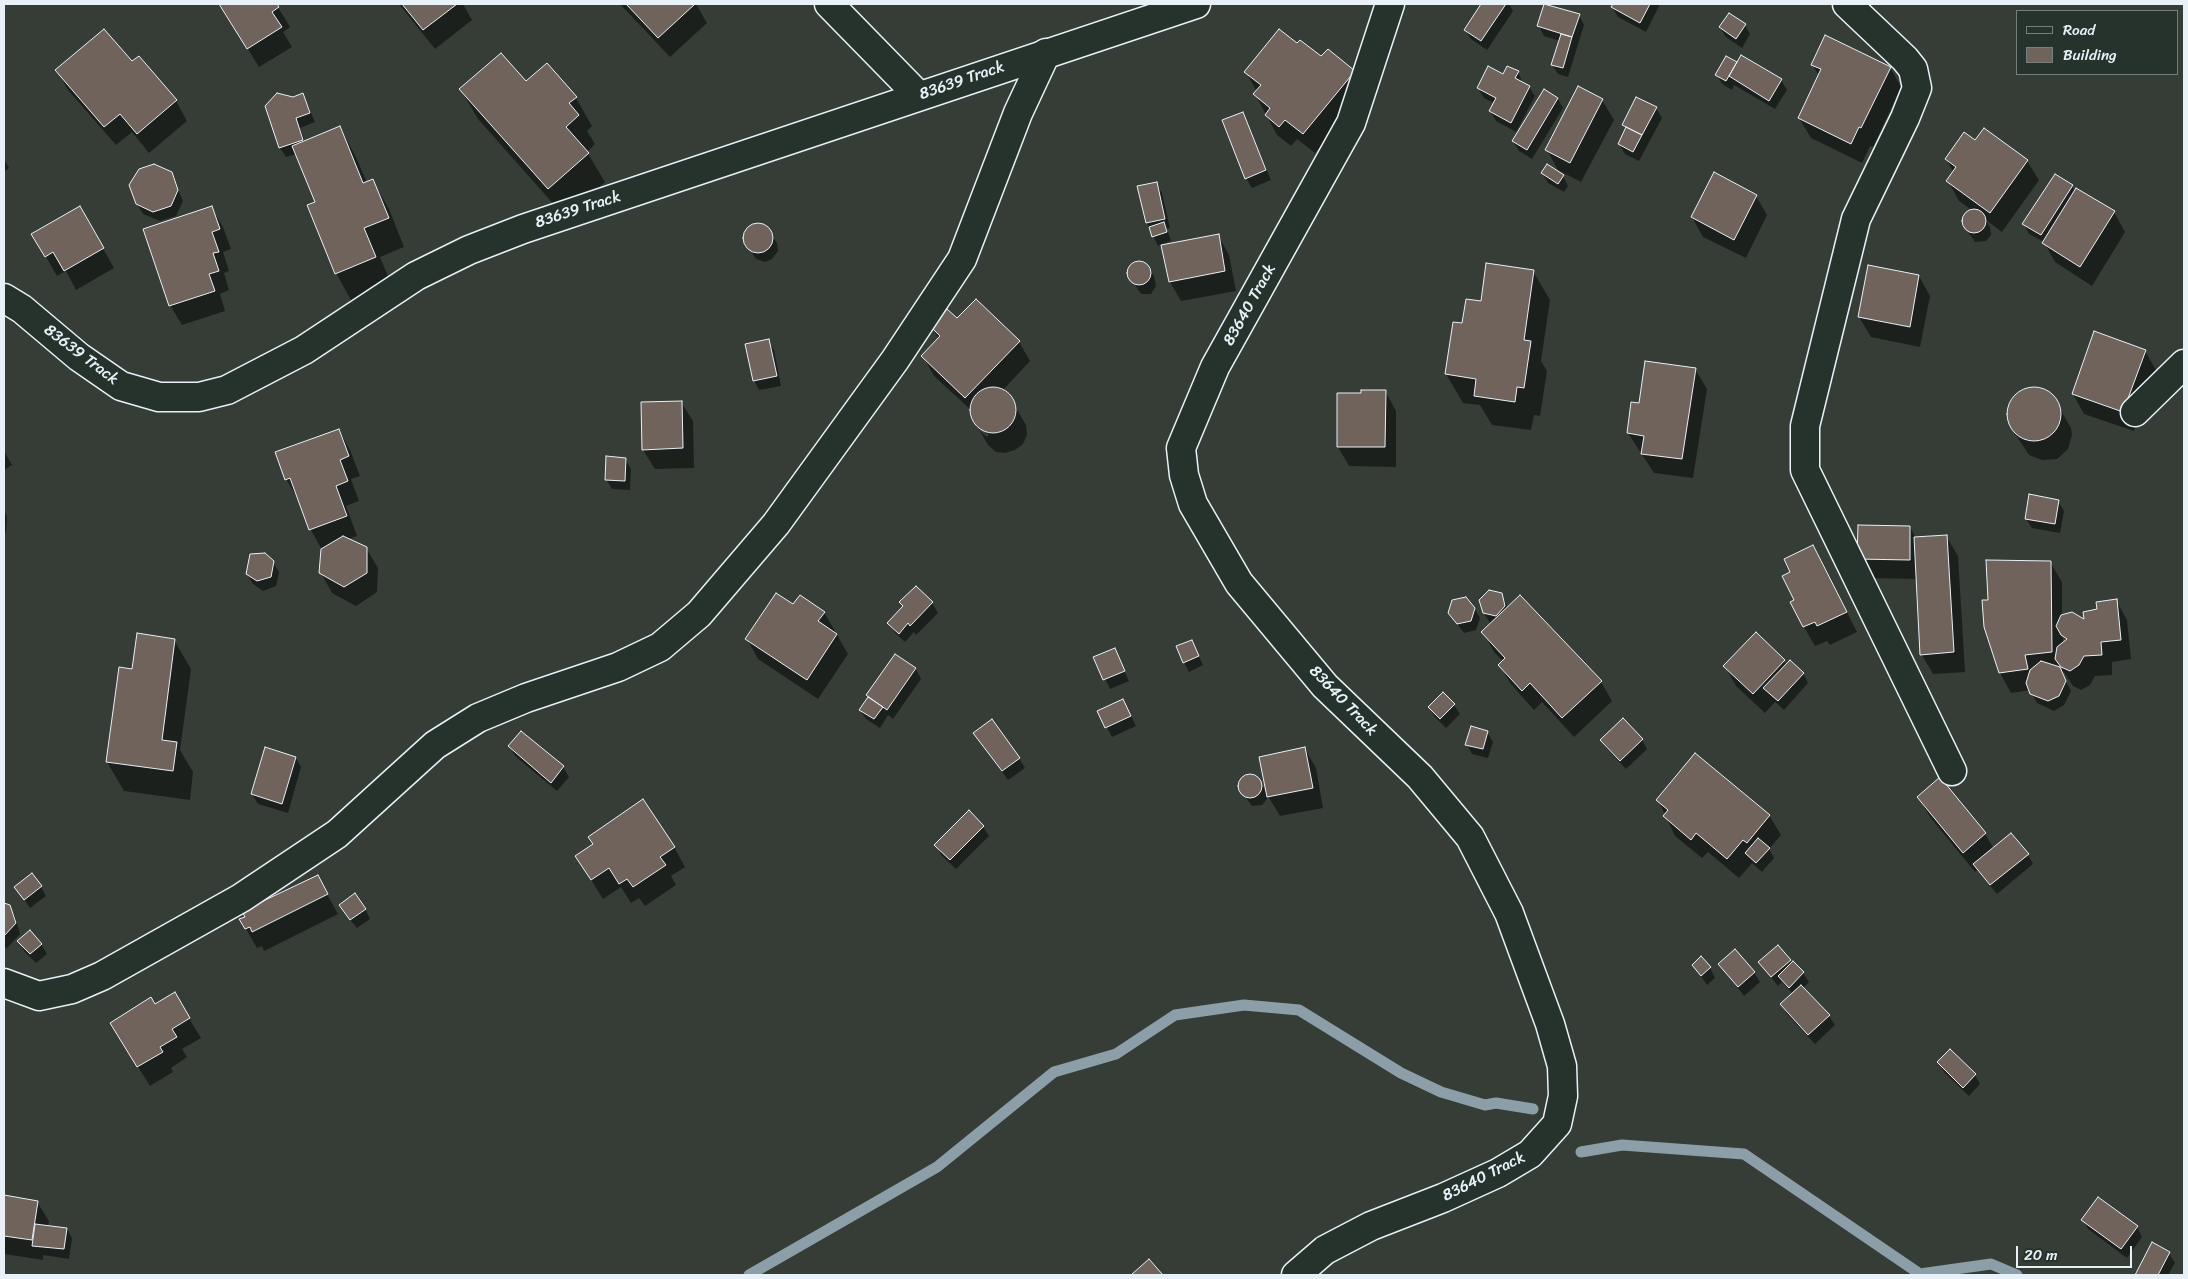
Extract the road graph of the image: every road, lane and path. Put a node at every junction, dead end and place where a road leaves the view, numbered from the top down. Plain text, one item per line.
1 (829, 4) edge
2 (1196, 4) edge
3 (1390, 4) edge
4 (1846, 4) edge
5 (1046, 53) junction
6 (919, 96) junction
7 (4, 298) edge
8 (2184, 364) edge
9 (2135, 412) dead end
10 (1952, 771) dead end
11 (4, 983) edge
12 (1296, 1275) edge

1 - 6 street
2 - 5 street, 83639 Track
3 - 12 street, 83640 Track
4 - 10 street
5 - 6 street, 83639 Track
5 - 11 street
6 - 7 street, 83639 Track
8 - 9 street

